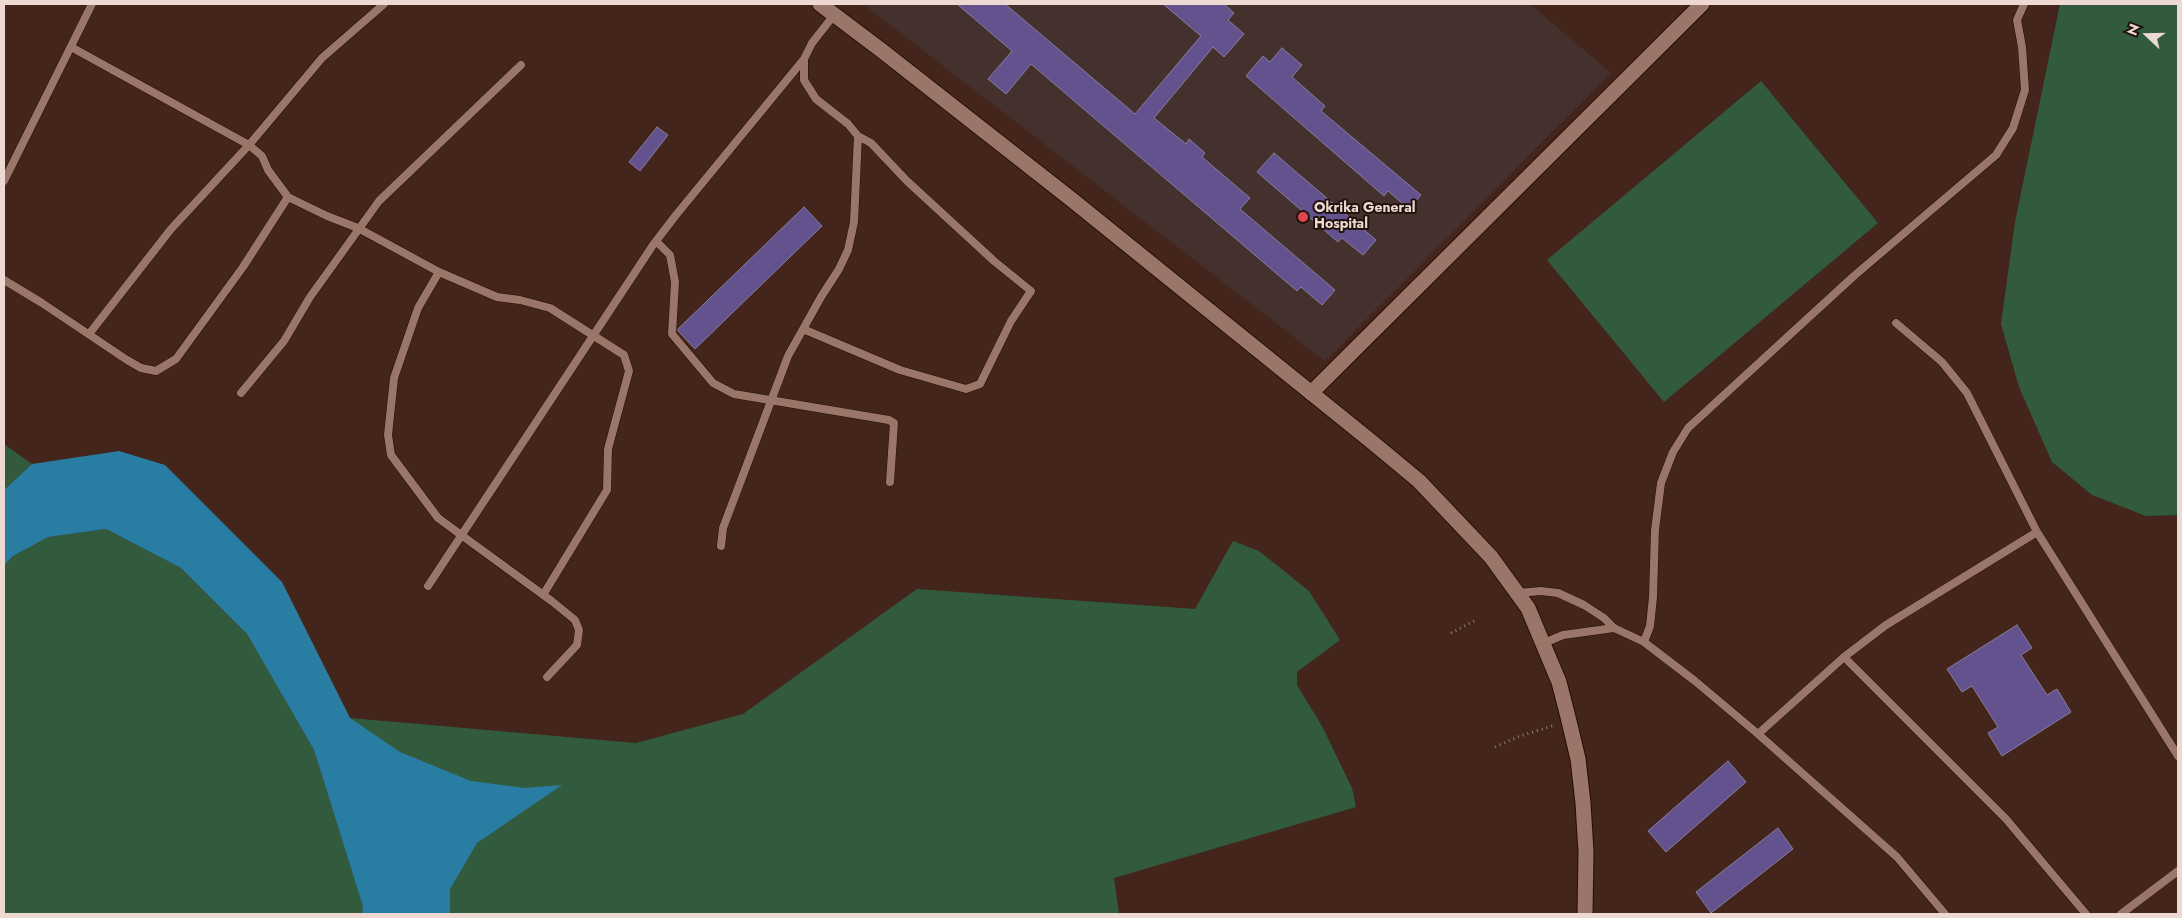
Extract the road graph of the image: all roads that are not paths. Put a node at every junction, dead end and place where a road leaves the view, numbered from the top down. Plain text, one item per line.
1 (92, 4) edge
2 (384, 4) edge
3 (820, 4) edge
4 (1702, 4) edge
5 (2024, 4) edge
6 (834, 15) junction
7 (71, 47) junction
8 (804, 59) junction
9 (522, 66) dead end
10 (858, 136) junction
11 (249, 145) junction
12 (4, 181) edge
13 (288, 197) junction
14 (358, 228) junction
15 (656, 241) junction
16 (439, 272) junction
17 (4, 280) edge
18 (1896, 323) dead end
19 (803, 328) junction
20 (89, 334) junction
21 (593, 334) junction
22 (241, 393) dead end
23 (1311, 393) junction
24 (773, 401) junction
25 (890, 482) dead end
26 (2037, 532) junction
27 (461, 536) junction
28 (721, 546) dead end
29 (428, 586) dead end
30 (1518, 593) junction
31 (543, 595) junction
32 (1614, 628) junction
33 (1644, 642) junction
34 (1544, 644) junction
35 (1844, 656) junction
36 (547, 677) dead end
37 (1758, 734) junction
38 (2178, 756) edge
39 (2178, 871) edge
40 (1585, 914) edge
41 (1945, 914) edge
42 (2086, 914) edge
43 (2121, 914) edge

1 - 7 lane
2 - 11 lane
3 - 6 street
4 - 23 street
5 - 33 lane
6 - 8 lane
6 - 23 street
7 - 11 lane
7 - 12 lane
8 - 10 lane
8 - 15 lane
9 - 14 lane
10 - 19 lane
10 - 19 lane
11 - 13 lane
11 - 20 lane
13 - 14 lane
13 - 20 lane
14 - 16 lane
14 - 22 lane
15 - 21 lane
15 - 24 lane
16 - 21 lane
16 - 27 lane
17 - 20 lane
18 - 26 lane
19 - 24 lane
21 - 27 lane
21 - 31 lane
23 - 30 street
24 - 25 lane
24 - 28 lane
26 - 35 lane
26 - 38 lane
27 - 29 lane
27 - 31 lane
30 - 32 lane
30 - 34 street
31 - 36 lane
32 - 33 lane
32 - 34 lane
33 - 37 lane
34 - 40 street
35 - 37 lane
35 - 42 lane
37 - 41 lane
39 - 43 lane

